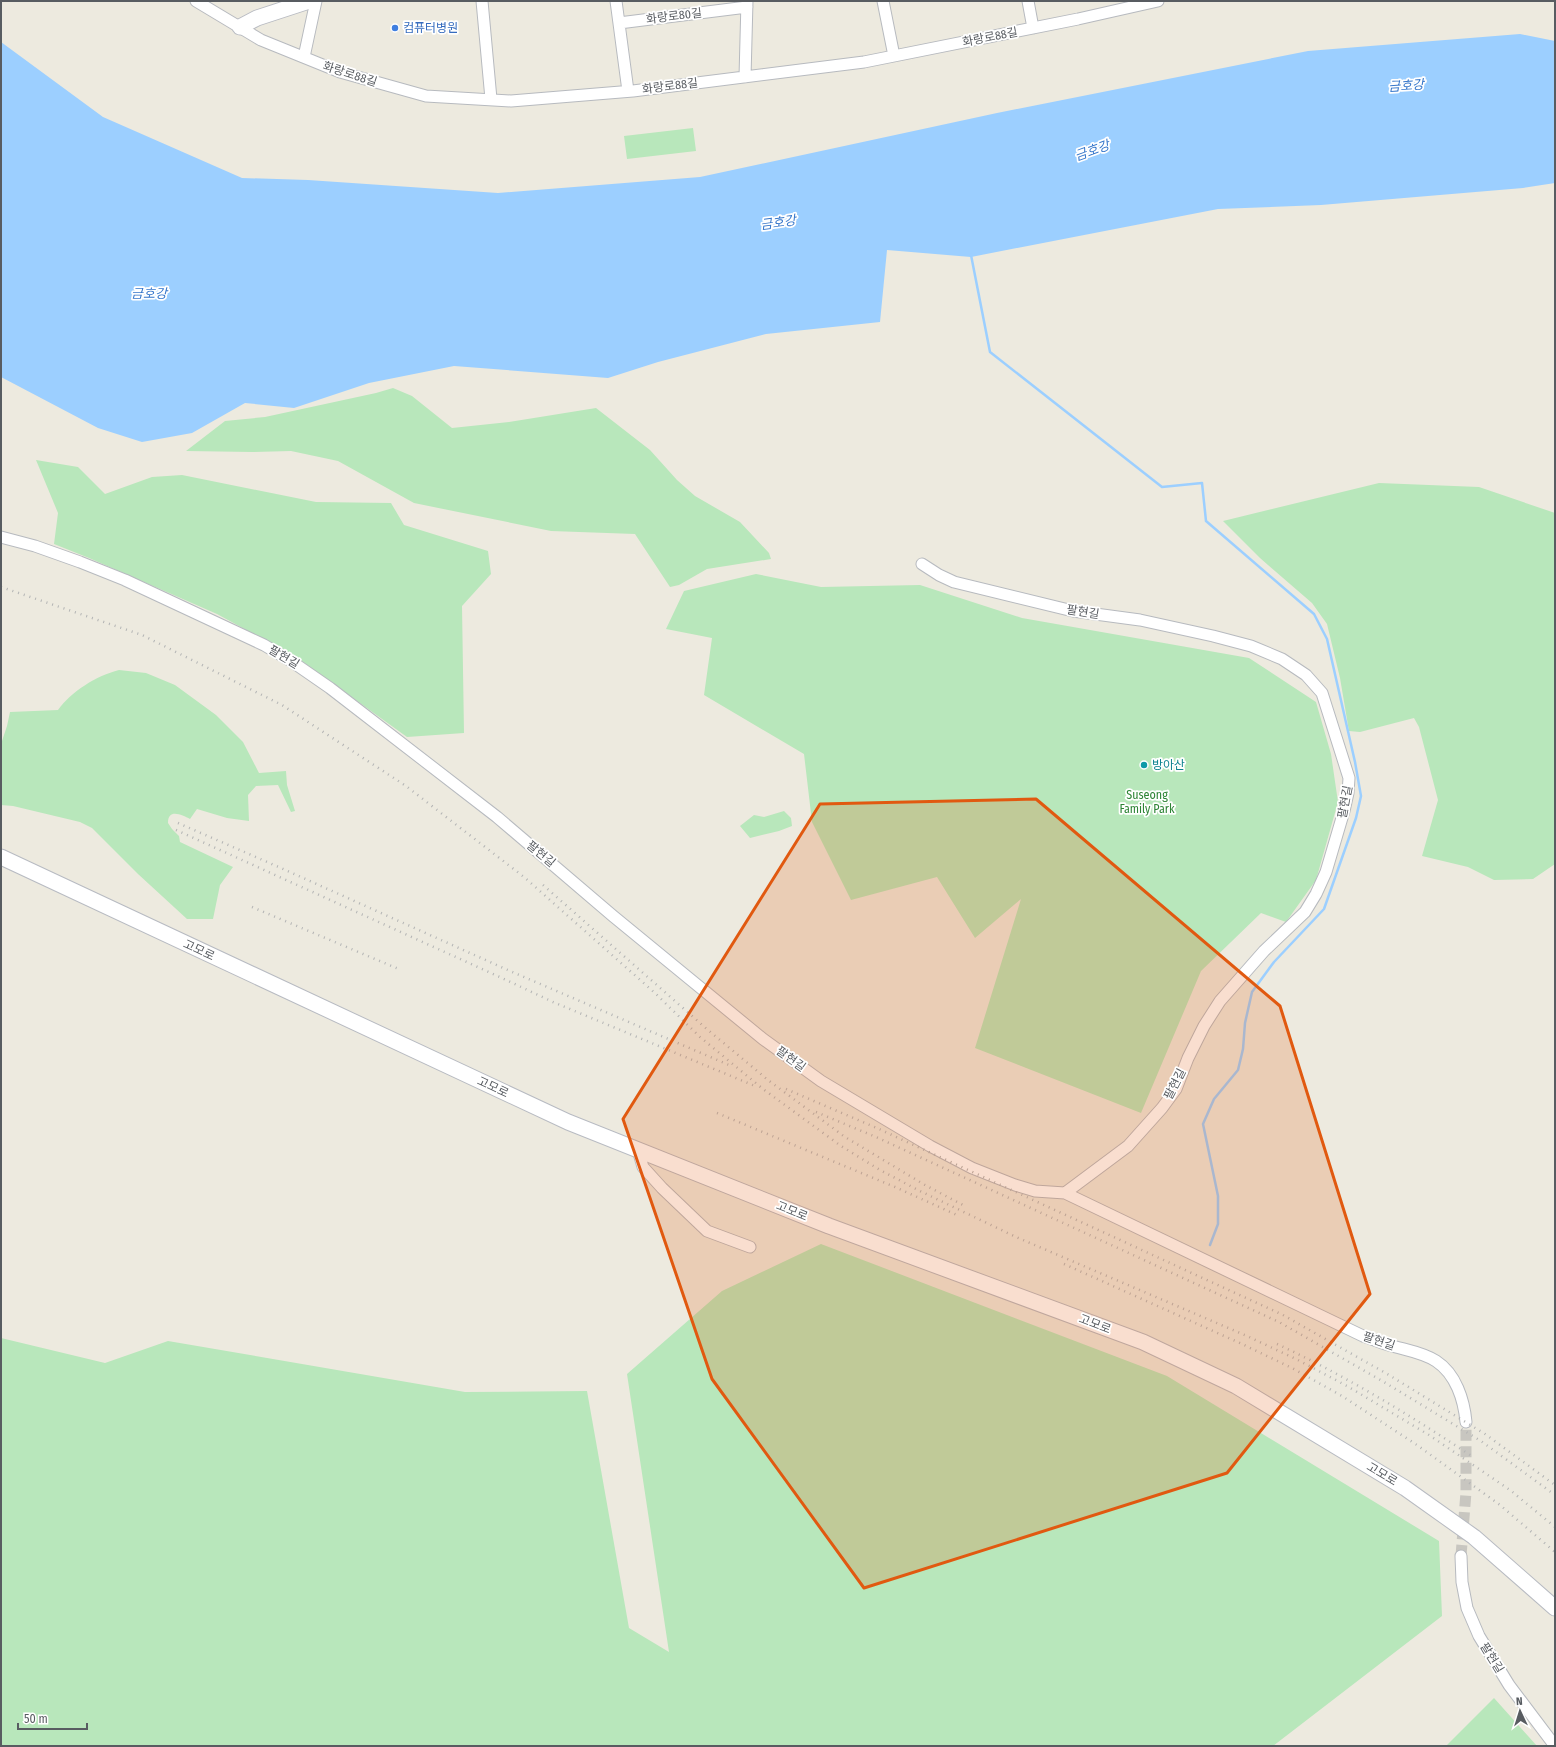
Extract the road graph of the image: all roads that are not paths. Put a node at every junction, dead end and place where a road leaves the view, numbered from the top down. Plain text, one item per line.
1 (196, 1) edge
2 (309, 1) edge
3 (316, 1) edge
4 (482, 1) edge
5 (616, 1) edge
6 (884, 1) edge
7 (1028, 1) edge
8 (1158, 1) edge
9 (747, 4) edge
10 (619, 23) junction
11 (240, 27) junction
12 (1033, 28) junction
13 (894, 56) junction
14 (304, 57) junction
15 (744, 77) junction
16 (628, 91) junction
17 (491, 100) junction
18 (1, 537) edge
19 (922, 564) dead end
20 (1, 857) edge
21 (638, 1150) junction
22 (1065, 1193) junction
23 (750, 1247) dead end
24 (1466, 1422) tunnel mouth
25 (1460, 1556) tunnel mouth
26 (1555, 1608) edge
27 (1555, 1746) edge

1 - 11 street, 화랑로88길
2 - 11 main road
3 - 14 street
4 - 17 street
5 - 10 street
6 - 13 street
7 - 12 street
8 - 12 street, 화랑로88길
9 - 10 street, 화랑로80길
9 - 15 street
10 - 16 street
11 - 14 street, 화랑로88길
12 - 13 street, 화랑로88길
13 - 15 street, 화랑로88길
14 - 17 street, 화랑로88길
15 - 16 street, 화랑로88길
16 - 17 street, 화랑로88길
18 - 22 street, 팔현길
19 - 22 street, 팔현길
20 - 21 main road, 고모로
21 - 23 street
21 - 26 main road, 고모로
22 - 24 street, 팔현길
25 - 27 street, 팔현길

